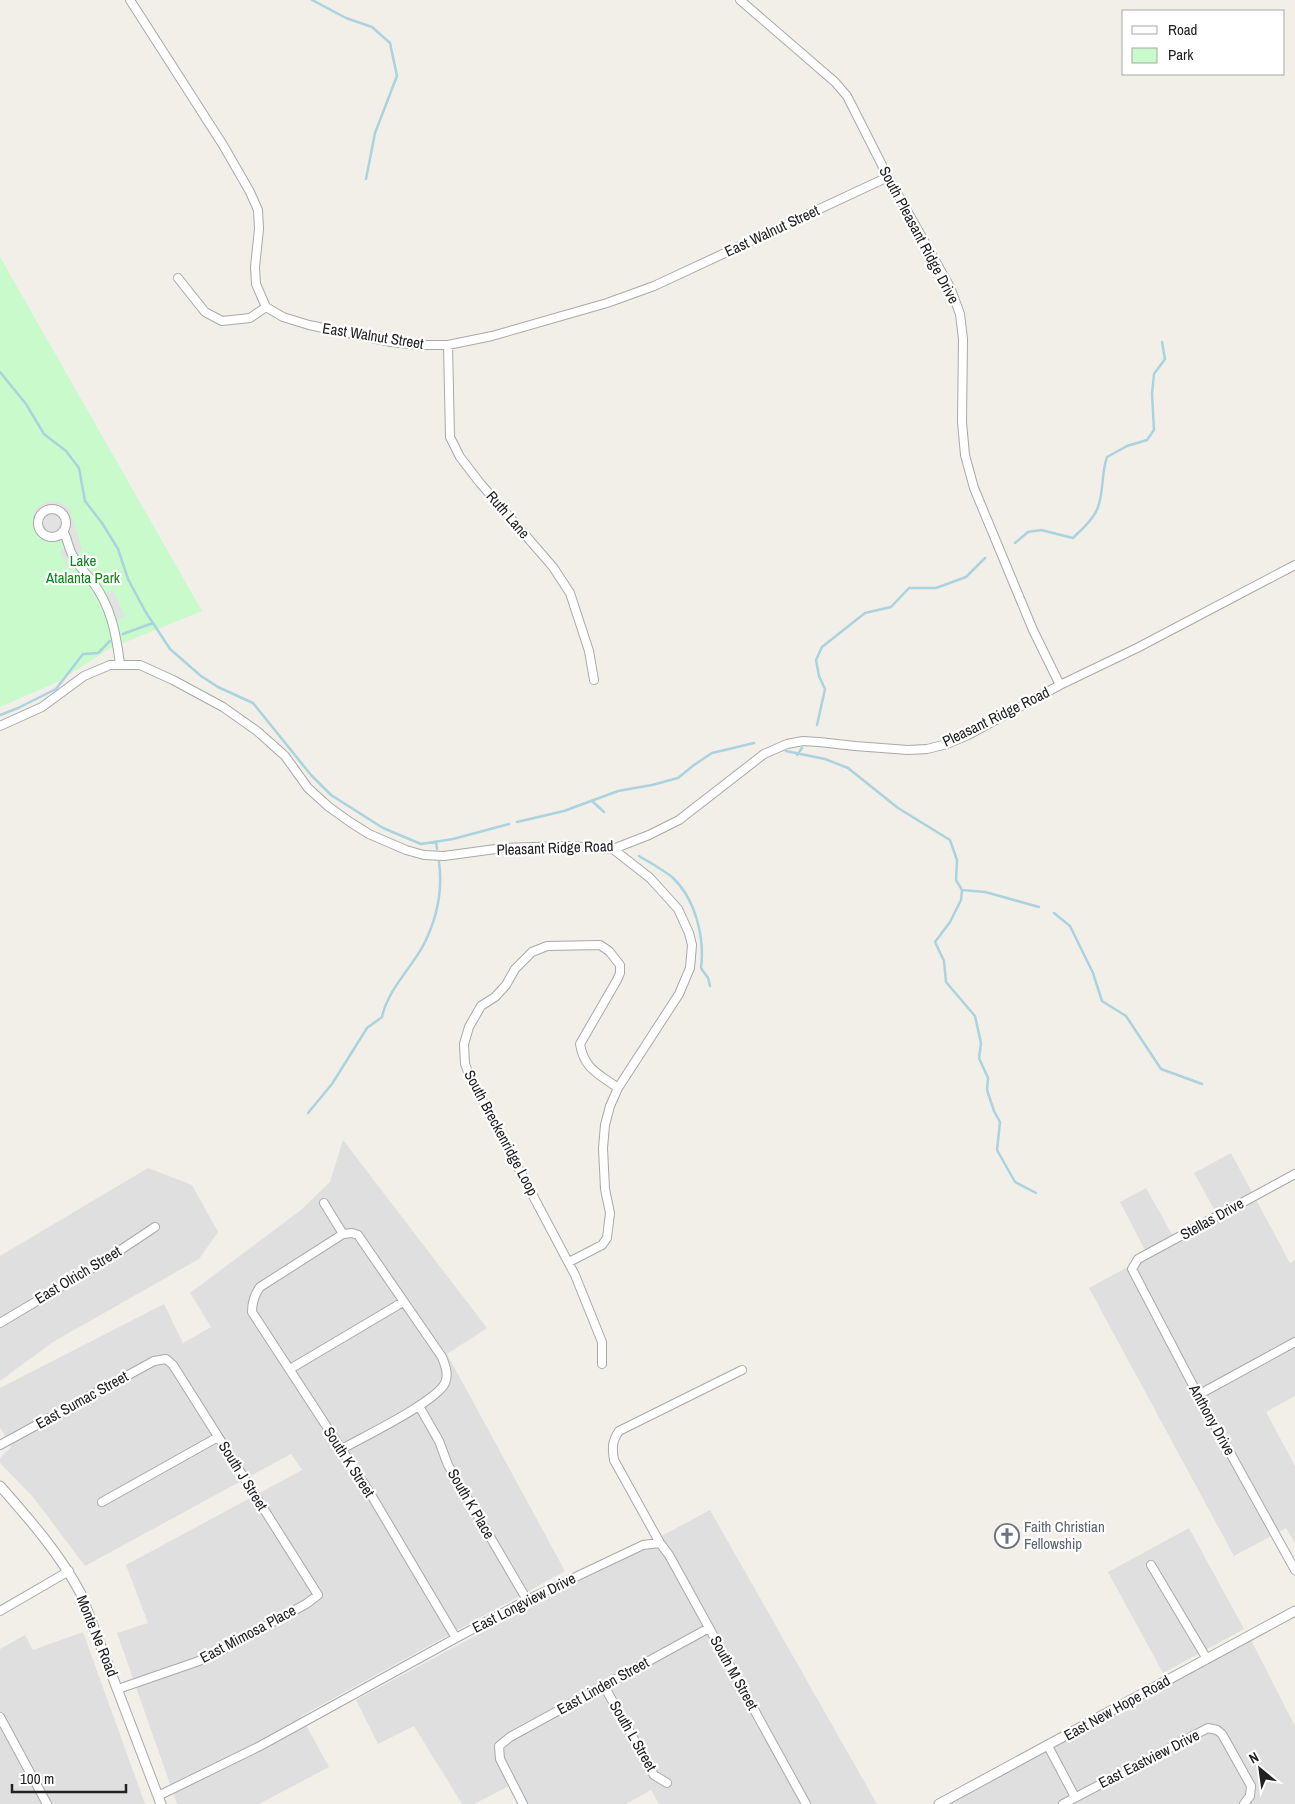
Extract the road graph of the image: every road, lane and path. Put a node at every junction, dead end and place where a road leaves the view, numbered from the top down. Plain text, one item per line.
1 (130, 0) edge
2 (740, 0) edge
3 (888, 177) junction
4 (178, 278) dead end
5 (266, 307) junction
6 (448, 345) junction
7 (63, 531) dead end
8 (1295, 565) edge
9 (120, 664) junction
10 (594, 680) dead end
11 (1060, 686) junction
12 (0, 726) edge
13 (613, 849) junction
14 (618, 1088) junction
15 (1295, 1174) edge
16 (324, 1203) dead end
17 (155, 1227) dead end
18 (343, 1234) junction
19 (569, 1262) junction
20 (1132, 1269) joint
21 (403, 1302) junction
22 (0, 1323) edge
23 (1295, 1342) edge
24 (166, 1359) joint
25 (602, 1364) dead end
26 (290, 1370) junction
27 (742, 1370) dead end
28 (1198, 1395) junction
29 (419, 1406) junction
30 (218, 1437) junction
31 (0, 1445) edge
32 (342, 1449) junction
33 (0, 1486) edge
34 (102, 1502) dead end
35 (660, 1543) junction
36 (1151, 1565) dead end
37 (1295, 1570) edge
38 (68, 1571) junction
39 (318, 1595) joint
40 (527, 1600) junction
41 (0, 1611) edge
42 (1295, 1611) edge
43 (709, 1628) junction
44 (456, 1638) junction
45 (1207, 1659) junction
46 (604, 1686) junction
47 (118, 1689) junction
48 (0, 1717) edge
49 (1048, 1746) junction
50 (667, 1783) dead end
51 (1075, 1797) junction
52 (159, 1800) edge
53 (47, 1804) edge
54 (523, 1804) edge
55 (806, 1804) edge
56 (939, 1804) edge
57 (1063, 1804) edge
58 (1244, 1804) edge

1 - 5 street
2 - 3 street, South Pleasant Ridge Drive
3 - 6 street, East Walnut Street
3 - 11 street, South Pleasant Ridge Drive
4 - 5 street
5 - 6 street, East Walnut Street
6 - 10 street, Ruth Lane
7 - 9 street
8 - 11 street, Pleasant Ridge Road
9 - 12 street, Pleasant Ridge Road
9 - 13 street, Pleasant Ridge Road
11 - 13 street, Pleasant Ridge Road
13 - 14 street
14 - 19 street
14 - 19 street, South Breckenridge Loop
15 - 20 street, Stellas Drive
16 - 18 street
17 - 22 street, East Olrich Street
18 - 21 street
18 - 26 street, South K Street
19 - 25 street, South Breckenridge Loop
20 - 28 street, Anthony Drive
21 - 26 street
21 - 29 street
23 - 28 street
24 - 30 street, South J Street
24 - 31 street, East Sumac Street
26 - 32 street, South K Street
27 - 35 street
28 - 37 street, Anthony Drive
29 - 32 street
29 - 40 street, South K Place
30 - 34 street
30 - 39 street, South J Street
32 - 44 street, South K Street
33 - 38 street, Monte Ne Road
35 - 40 street, East Longview Drive
35 - 43 street, South M Street
36 - 45 street
38 - 41 street
38 - 47 street, Monte Ne Road
39 - 47 street, East Mimosa Place
40 - 44 street, East Longview Drive
42 - 45 street, East New Hope Road
43 - 46 street, East Linden Street
43 - 55 street, South M Street
44 - 52 street, East Longview Drive
45 - 49 street, East New Hope Road
46 - 50 street, South L Street
46 - 54 street, East Linden Street
47 - 52 street, Monte Ne Road
48 - 53 street
49 - 51 street
49 - 56 street, East New Hope Road
51 - 57 street, East Eastview Drive
51 - 58 street, East Eastview Drive

